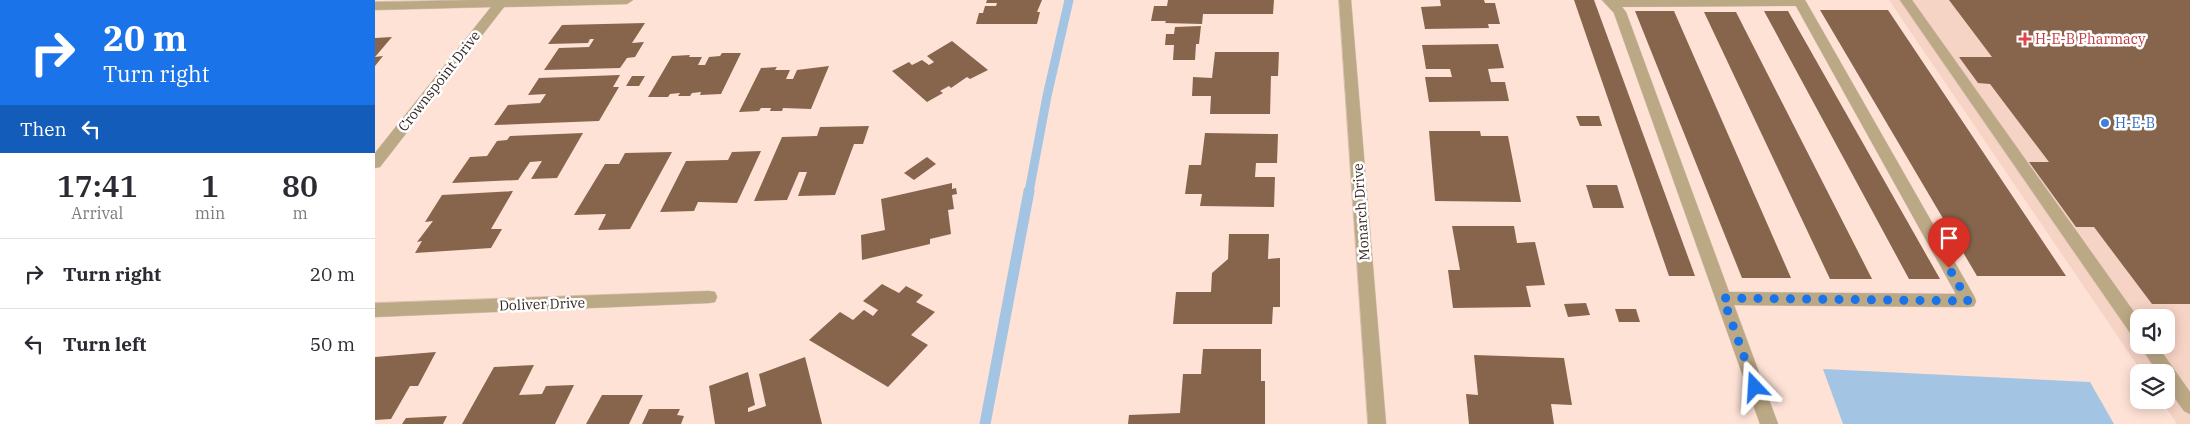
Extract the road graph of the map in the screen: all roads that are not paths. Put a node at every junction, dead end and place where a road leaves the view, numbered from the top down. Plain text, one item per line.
1 (627, 0) edge
2 (1345, 0) edge
3 (1906, 0) edge
4 (502, 1) edge
5 (1610, 2) edge
6 (375, 6) edge
7 (375, 162) edge
8 (709, 297) dead end
9 (1723, 298) junction
10 (375, 310) edge
11 (2130, 319) edge
12 (2154, 354) edge
13 (2190, 406) edge
14 (1377, 424) edge
15 (1769, 424) edge

1 - 4 street
2 - 14 street, Monarch Drive
3 - 11 street
4 - 6 street
4 - 7 street, Crownspoint Drive
5 - 9 street
5 - 9 street
8 - 10 street, Doliver Drive
9 - 15 street
12 - 13 street

